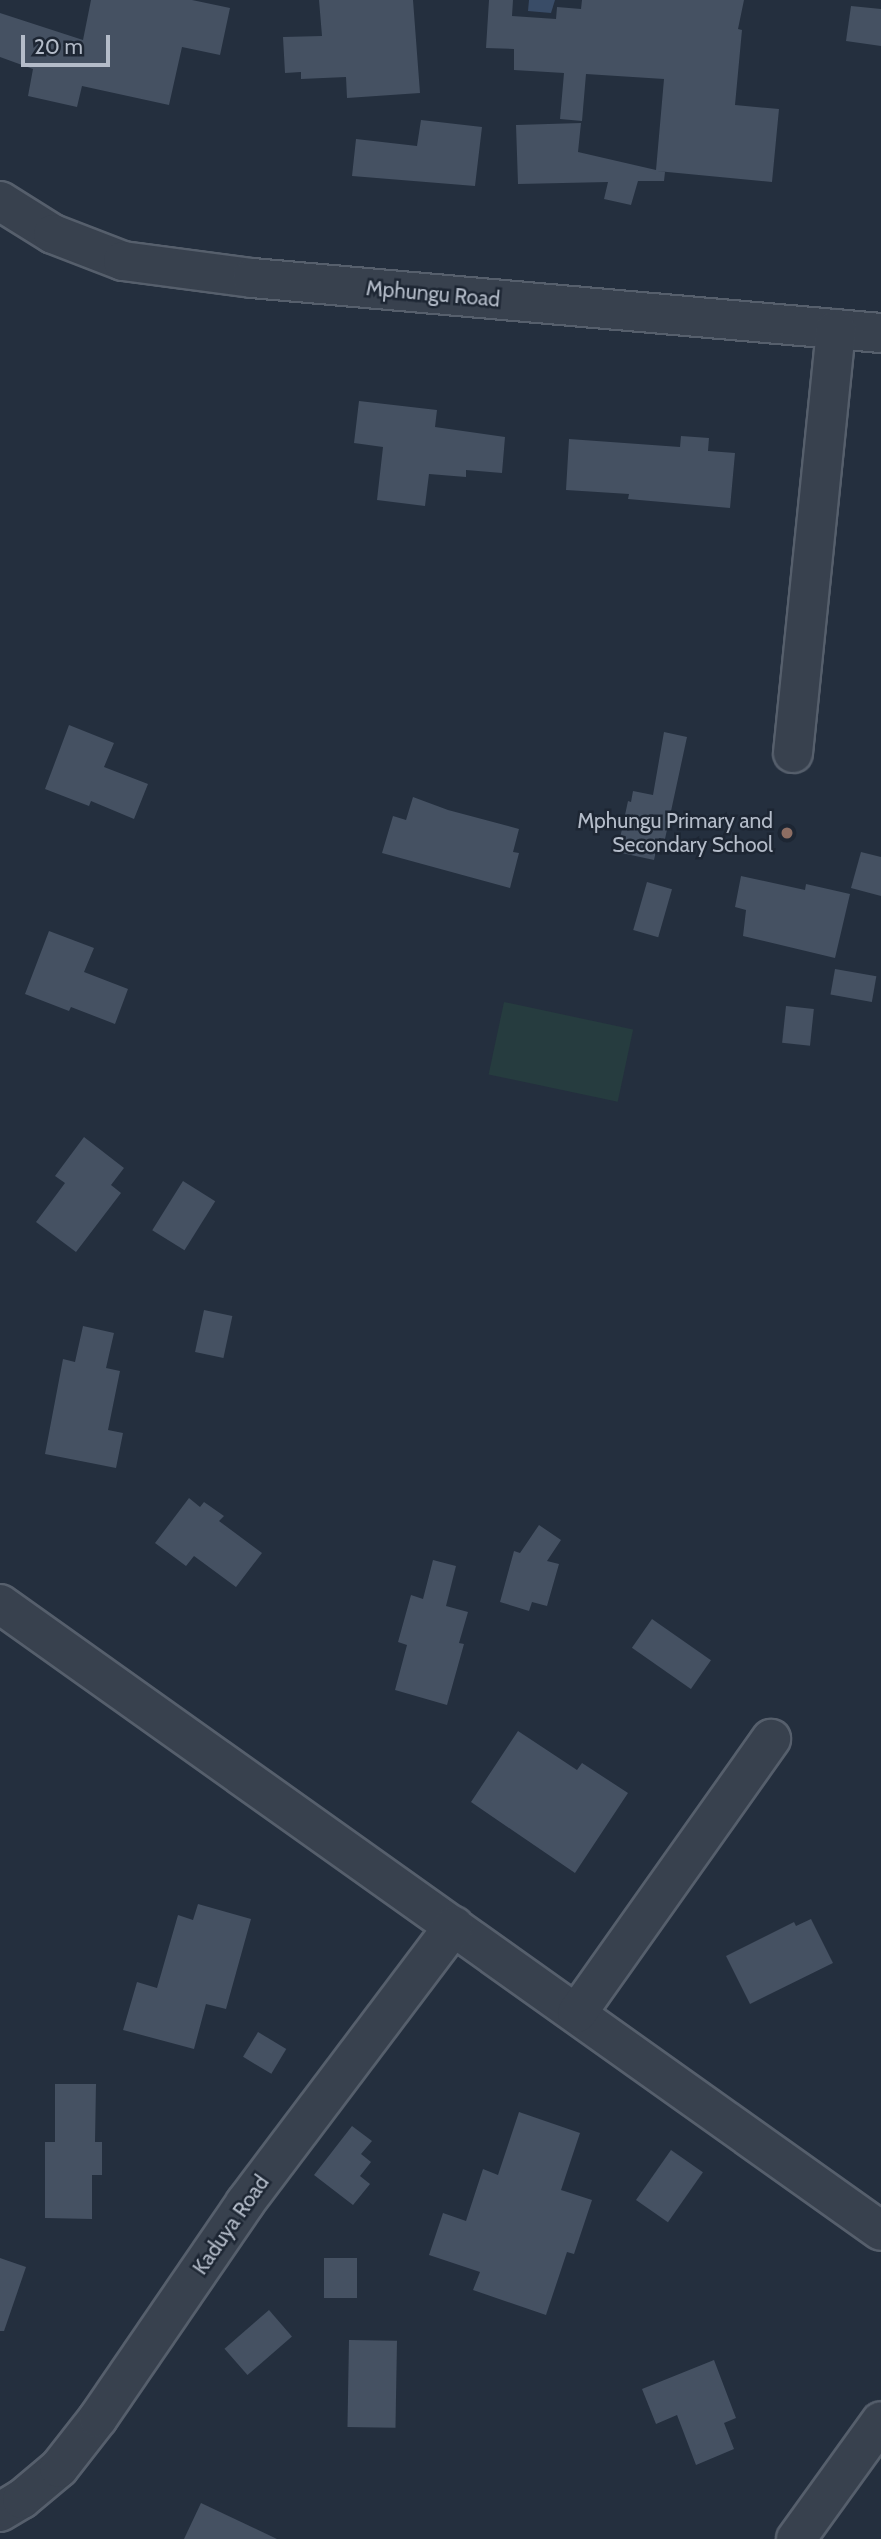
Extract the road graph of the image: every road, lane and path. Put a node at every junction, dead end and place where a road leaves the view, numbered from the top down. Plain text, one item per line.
1 (0, 201) edge
2 (836, 329) junction
3 (881, 333) edge
4 (793, 753) dead end
5 (0, 1604) edge
6 (771, 1739) dead end
7 (454, 1926) junction
8 (577, 2013) junction
9 (881, 2231) edge
10 (881, 2421) edge
11 (0, 2512) edge
12 (796, 2539) edge

1 - 2 street, Mphungu Road
2 - 3 street, Mphungu Road
2 - 4 street
5 - 7 street
6 - 8 street
7 - 8 street
7 - 11 street, Kaduya Road
8 - 9 street
10 - 12 street

